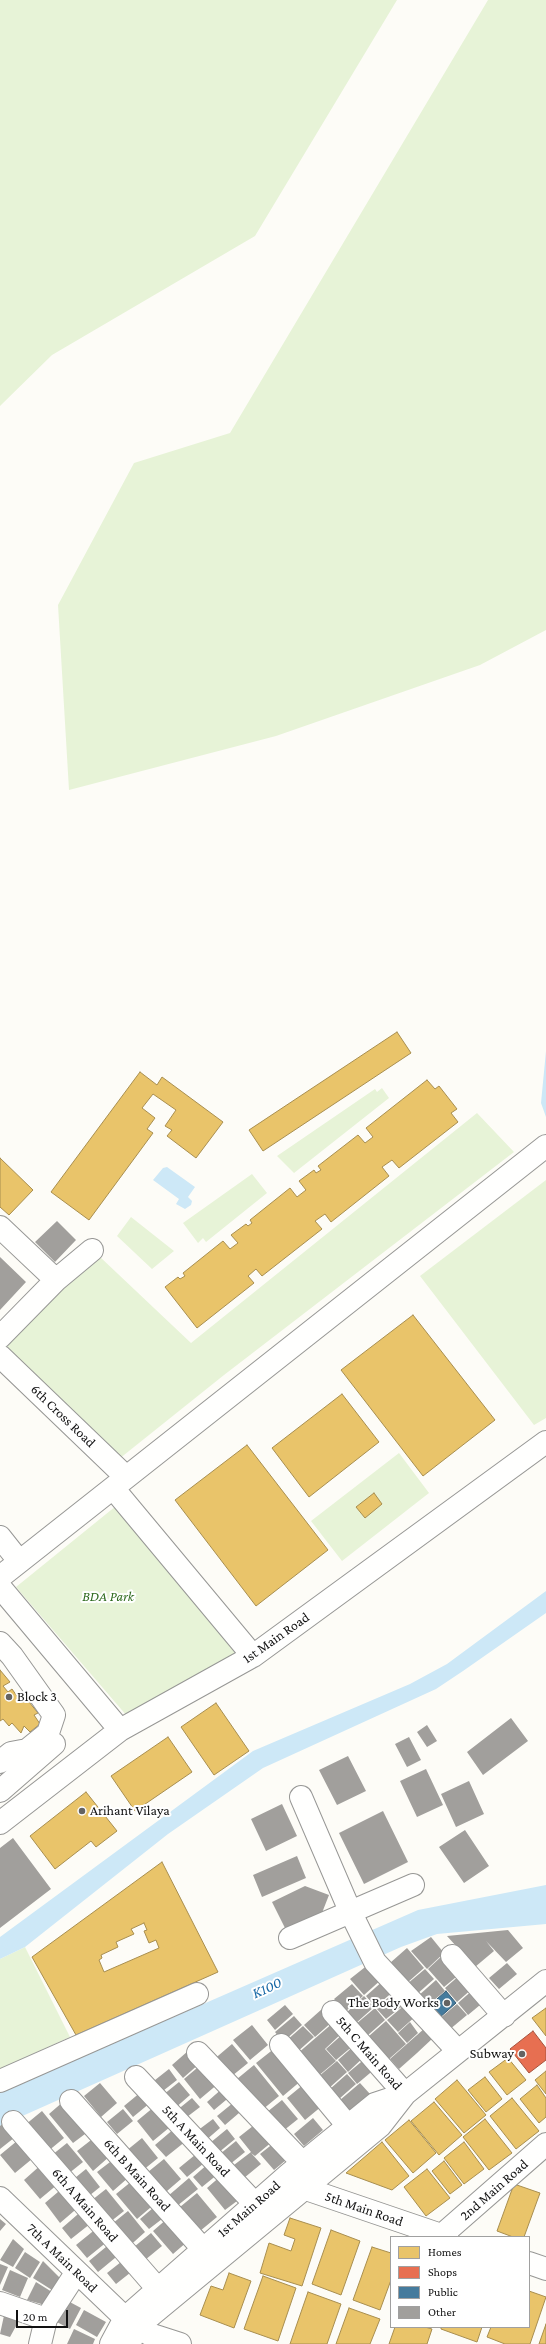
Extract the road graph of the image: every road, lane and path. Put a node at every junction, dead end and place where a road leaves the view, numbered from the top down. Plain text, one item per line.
1 (546, 1146) edge
2 (0, 1227) edge
3 (92, 1250) dead end
4 (56, 1280) junction
5 (0, 1337) edge
6 (0, 1356) edge
7 (546, 1442) edge
8 (120, 1482) junction
9 (0, 1537) edge
10 (19, 1561) junction
11 (0, 1577) edge
12 (0, 1587) edge
13 (0, 1643) edge
14 (253, 1656) junction
15 (54, 1715) junction
16 (120, 1730) junction
17 (0, 1762) edge
18 (0, 1790) edge
19 (301, 1797) dead end
20 (0, 1823) edge
21 (412, 1885) dead end
22 (350, 1911) junction
23 (290, 1938) dead end
24 (452, 1956) dead end
25 (546, 1980) edge
26 (197, 1994) dead end
27 (333, 2012) dead end
28 (504, 2016) junction
29 (280, 2045) dead end
30 (456, 2050) junction
31 (198, 2053) dead end
32 (136, 2077) dead end
33 (0, 2081) edge
34 (405, 2094) junction
35 (71, 2101) dead end
36 (14, 2122) dead end
37 (348, 2126) junction
38 (546, 2144) edge
39 (296, 2156) dead end
40 (303, 2188) junction
41 (0, 2198) edge
42 (255, 2204) junction
43 (444, 2236) edge
44 (203, 2249) junction
45 (530, 2264) edge
46 (546, 2269) edge
47 (76, 2273) junction
48 (158, 2288) junction
49 (0, 2302) edge
50 (46, 2319) junction
51 (130, 2329) edge
52 (40, 2344) edge
53 (111, 2344) edge
54 (180, 2344) edge

1 - 8 street
2 - 4 street
3 - 4 street
4 - 5 street
6 - 8 street, 6th Cross Road
7 - 14 street, 1st Main Road
8 - 10 street
8 - 14 street, 6th Cross Road
9 - 10 street
10 - 11 street
12 - 16 street
13 - 15 street
14 - 16 street, 1st Main Road
15 - 17 street
15 - 18 street
16 - 20 street, 1st Main Road
19 - 22 street
21 - 22 street
22 - 23 street
22 - 30 street
24 - 28 street
25 - 28 street, 1st Main Road
26 - 33 street
27 - 34 street, 5th C Main Road
28 - 30 street, 1st Main Road
29 - 37 street
30 - 34 street, 1st Main Road
31 - 39 street
32 - 42 street, 5th A Main Road
34 - 37 street, 1st Main Road
34 - 40 street, 1st Main Road
35 - 44 street, 6th B Main Road
36 - 48 street, 6th A Main Road
37 - 42 street, 1st Main Road
38 - 43 street, 2nd Main Road
40 - 43 street, 5th Main Road
40 - 51 street, 1st Main Road
41 - 47 street, 7th A Main Road
42 - 44 street, 1st Main Road
44 - 48 street, 1st Main Road
45 - 46 street
47 - 50 street
47 - 51 street, 7th A Main Road
48 - 51 street, 1st Main Road
49 - 50 street
50 - 52 street
51 - 53 street, 1st Main Road
51 - 54 street, 7th A Main Road

